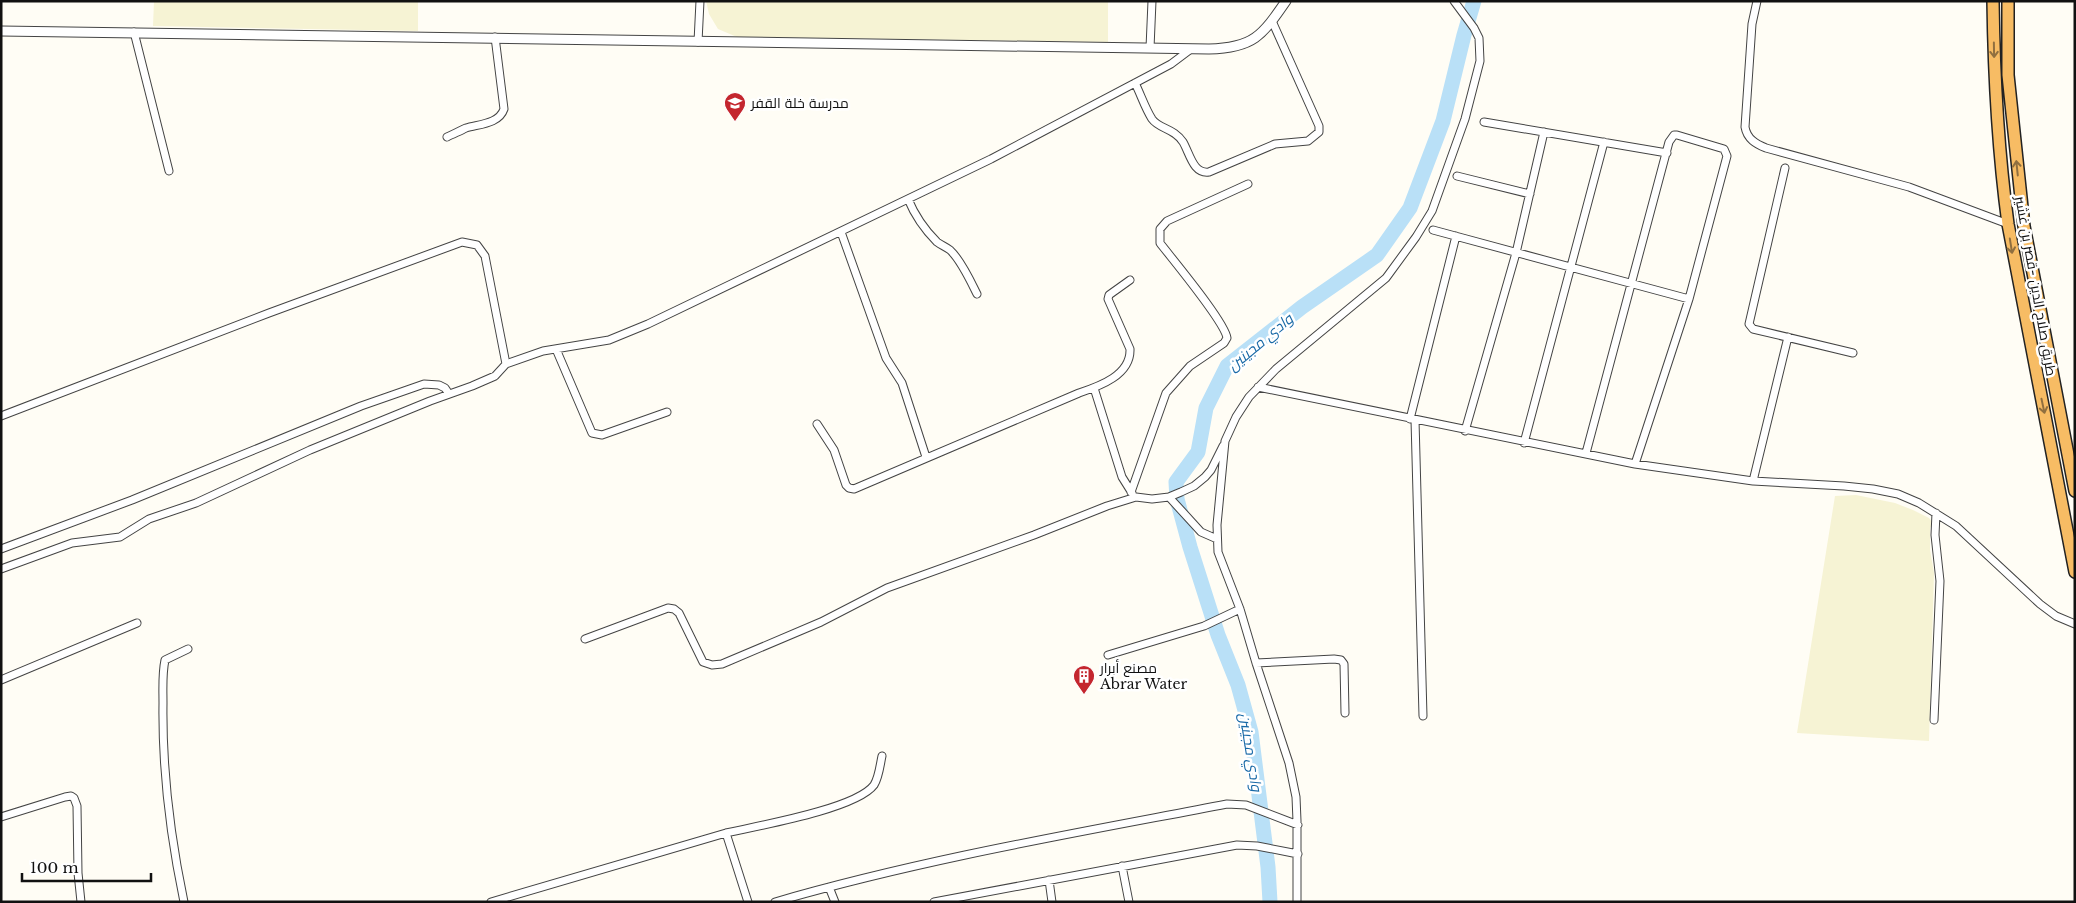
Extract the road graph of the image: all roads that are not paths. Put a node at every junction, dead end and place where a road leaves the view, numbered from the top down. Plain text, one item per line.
1 (700, 1) edge
2 (1152, 1) edge
3 (1286, 1) edge
4 (1756, 1) edge
5 (1993, 1) edge
6 (2008, 1) edge
7 (1456, 3) edge
8 (1272, 21) junction
9 (1, 31) edge
10 (134, 32) junction
11 (495, 37) junction
12 (698, 42) junction
13 (1150, 48) junction
14 (1190, 49) junction
15 (1135, 83) junction
16 (1484, 122) dead end
17 (1544, 132) junction
18 (447, 137) dead end
19 (1604, 142) junction
20 (1666, 153) junction
21 (1785, 168) dead end
22 (168, 172) dead end
23 (1457, 176) dead end
24 (1248, 184) dead end
25 (1530, 194) junction
26 (908, 199) junction
27 (2008, 224) junction
28 (1433, 230) dead end
29 (841, 232) junction
30 (1456, 236) junction
31 (1516, 253) junction
32 (1571, 268) junction
33 (2033, 272) junction
34 (2016, 276) junction
35 (1130, 280) dead end
36 (1630, 283) junction
37 (977, 294) dead end
38 (1689, 299) junction
39 (1788, 337) junction
40 (556, 349) junction
41 (1853, 353) dead end
42 (506, 364) junction
43 (1258, 387) junction
44 (1094, 388) junction
45 (449, 394) junction
46 (667, 412) dead end
47 (1, 416) edge
48 (1413, 420) junction
49 (817, 424) dead end
50 (1466, 431) junction
51 (1225, 441) junction
52 (1524, 443) junction
53 (1586, 453) junction
54 (926, 458) junction
55 (1635, 464) junction
56 (1753, 481) junction
57 (2075, 491) edge
58 (1134, 495) junction
59 (1169, 497) junction
60 (1936, 513) junction
61 (1217, 539) junction
62 (1, 549) edge
63 (1, 569) edge
64 (2075, 572) edge
65 (1240, 609) junction
66 (137, 623) dead end
67 (2075, 624) edge
68 (585, 638) dead end
69 (188, 649) dead end
70 (1108, 655) dead end
71 (1256, 663) junction
72 (1, 680) edge
73 (1345, 713) dead end
74 (1423, 716) dead end
75 (1934, 720) dead end
76 (882, 756) dead end
77 (1, 817) edge
78 (1298, 826) junction
79 (726, 834) junction
80 (1298, 854) junction
81 (1122, 866) junction
82 (1049, 880) junction
83 (829, 887) junction
84 (954, 900) edge
85 (81, 902) edge
86 (184, 902) edge
87 (491, 902) edge
88 (748, 902) edge
89 (775, 902) edge
90 (835, 902) edge
91 (934, 902) edge
92 (1052, 902) edge
93 (1129, 902) edge
94 (1297, 902) edge

1 - 12 street
2 - 13 street
3 - 8 street
4 - 27 street
5 -> 27 highway, طريق صلاح الدين -قصر بن غشير
33 -> 6 highway
7 - 43 street
8 - 14 street
8 - 15 street
9 - 10 street
10 - 11 street
10 - 22 street
11 - 12 street
11 - 18 street
12 - 13 street
13 - 14 street
14 - 15 street
15 - 26 street
16 - 17 street
17 - 19 street
17 - 25 street
19 - 20 street
19 - 32 street
20 - 36 street
20 - 38 street
21 - 39 street
23 - 25 street
24 - 58 street
25 - 31 street
26 - 29 street
26 - 37 street
27 -> 34 highway, طريق صلاح الدين -قصر بن غشير
28 - 30 street
29 - 40 street
29 - 54 street
30 - 31 street
30 - 48 street
31 - 32 street
31 - 50 street
32 - 36 street
32 - 52 street
33 - 34 highway
33 - 57 highway
34 -> 64 highway, طريق صلاح الدين -قصر بن غشير
35 - 44 street
36 - 38 street
36 - 53 street
38 - 55 street
39 - 41 street
39 - 56 street
40 - 42 street
40 - 46 street
42 - 45 street
42 - 47 street
43 - 48 street
43 - 51 street
44 - 54 street
44 - 58 street
45 - 62 street
45 - 63 street
48 - 50 street
48 - 74 street
49 - 54 street
50 - 52 street
51 - 59 street
51 - 61 street
52 - 53 street
53 - 55 street
55 - 56 street
56 - 60 street
58 - 59 street
58 - 68 street
59 - 61 street
60 - 67 street
60 - 75 street
61 - 65 street
65 - 70 street
65 - 71 street
66 - 72 street
69 - 86 street
71 - 73 street
71 - 78 street
76 - 79 street
77 - 85 street
78 - 80 street
78 - 83 street
79 - 87 street
79 - 88 street
80 - 81 street
80 - 94 street
81 - 82 street
81 - 93 street
82 - 84 street
82 - 92 street
83 - 89 street
83 - 90 street
84 - 91 street

